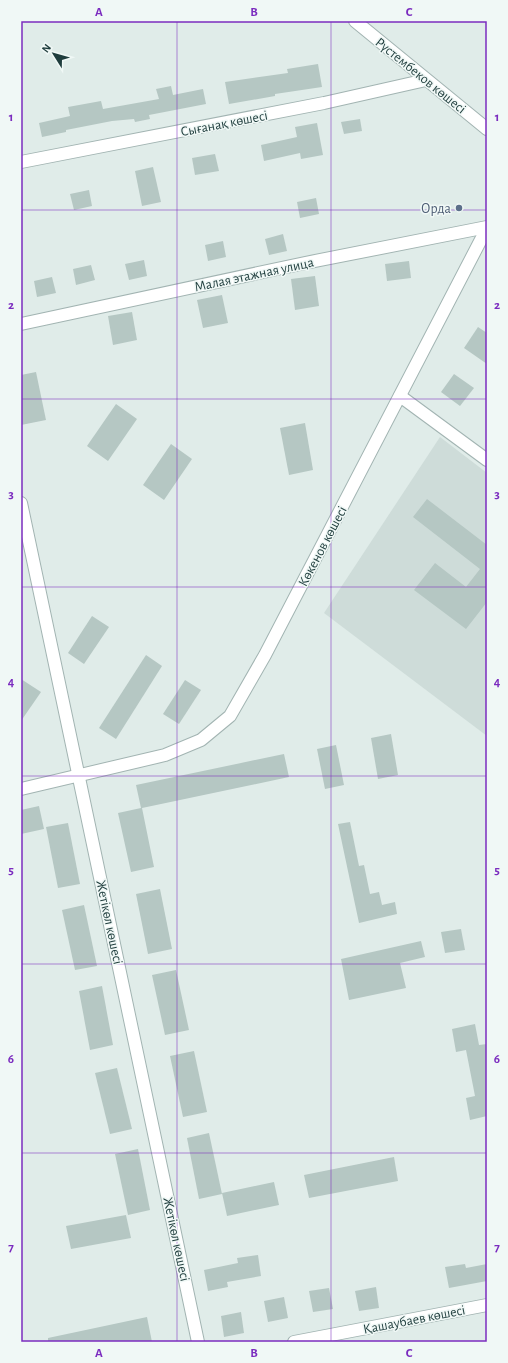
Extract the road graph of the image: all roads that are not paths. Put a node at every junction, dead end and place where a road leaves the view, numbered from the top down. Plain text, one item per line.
1 (355, 21) edge
2 (426, 80) junction
3 (487, 129) edge
4 (21, 162) edge
5 (487, 227) edge
6 (21, 324) edge
7 (400, 396) junction
8 (487, 460) edge
9 (21, 503) edge
10 (79, 775) junction
11 (21, 789) edge
12 (487, 1305) edge
13 (198, 1342) edge
14 (294, 1342) edge

1 - 2 street, Рүстембеков көшесі
2 - 3 street, Рүстембеков көшесі
2 - 4 street, Сығанақ көшесі
5 - 6 street, Малая этажная улица
5 - 7 street, Көкенов көшесі
7 - 8 street
7 - 10 street, Көкенов көшесі
9 - 10 street, Жетікөл көшесі
10 - 11 street, Көкенов көшесі
10 - 13 street, Жетікөл көшесі
12 - 14 street, Қашаубаев көшесі

